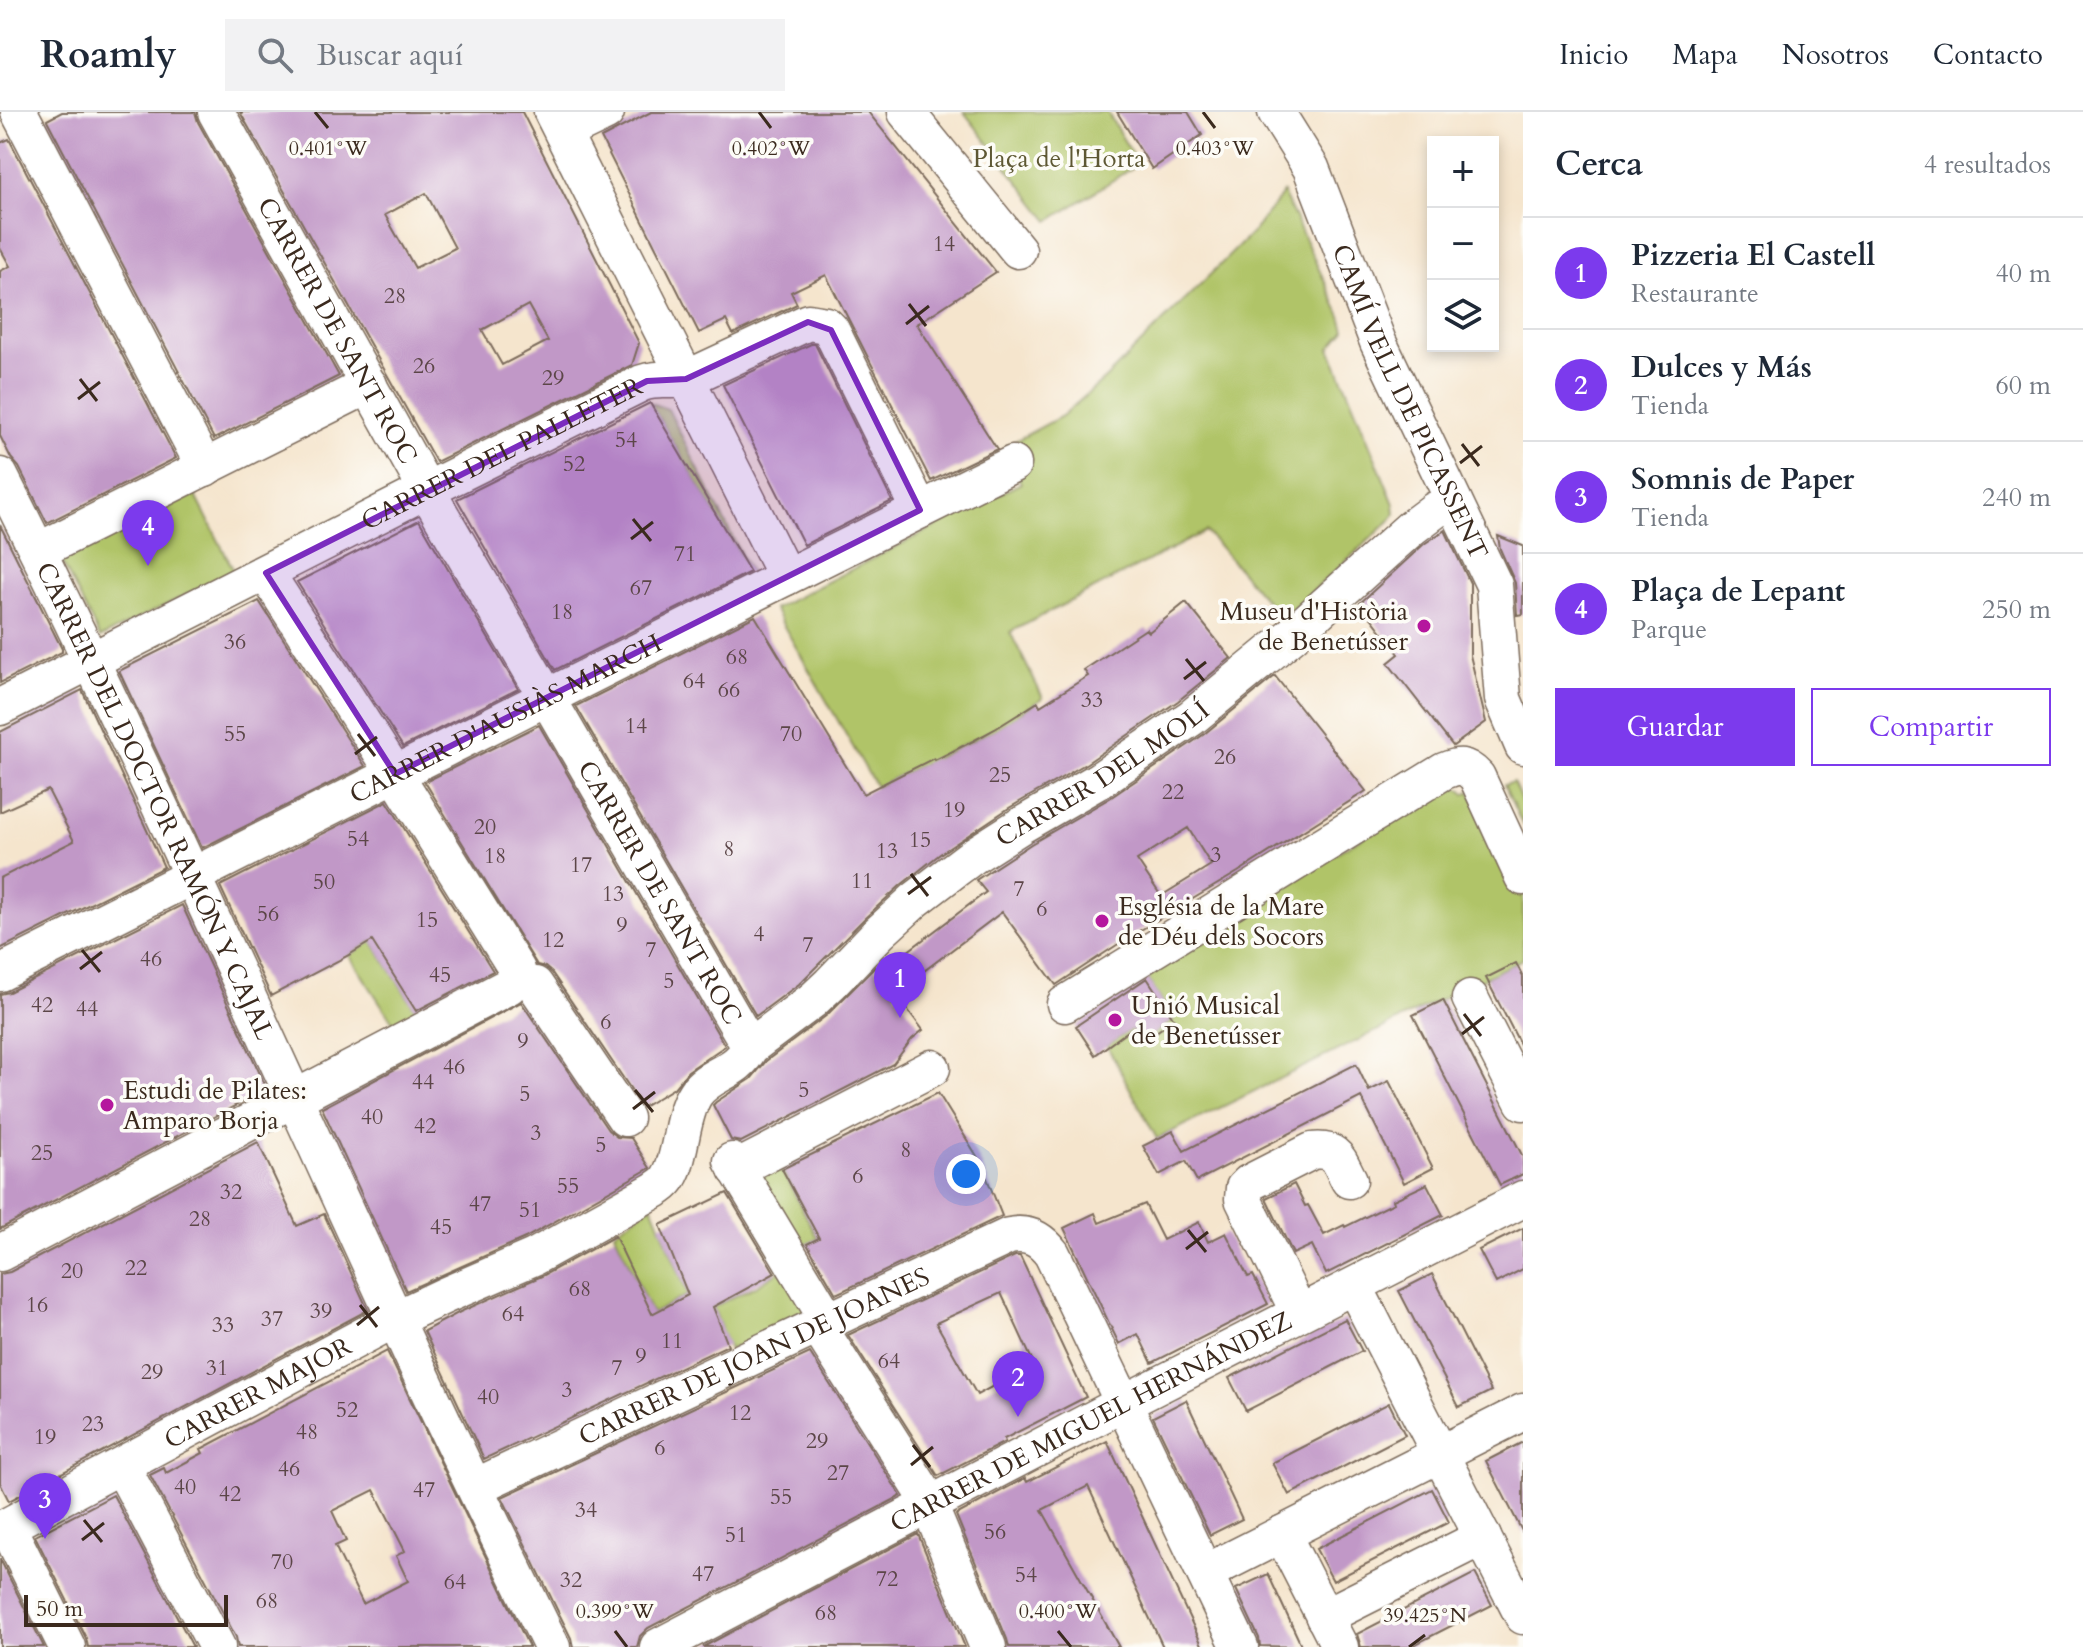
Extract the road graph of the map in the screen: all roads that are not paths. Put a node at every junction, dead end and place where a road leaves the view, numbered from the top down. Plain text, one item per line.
1 (19, 112) edge
2 (216, 112) edge
3 (606, 112) edge
4 (906, 112) edge
5 (1276, 112) edge
6 (558, 123) edge
7 (1018, 250) dead end
8 (686, 379) junction
9 (369, 385) junction
10 (1013, 464) dead end
11 (205, 468) junction
12 (0, 476) edge
13 (427, 490) junction
14 (1454, 502) junction
15 (920, 510) junction
16 (38, 551) junction
17 (266, 573) junction
18 (786, 577) junction
19 (91, 661) junction
20 (548, 697) junction
21 (0, 707) edge
22 (1523, 746) edge
23 (395, 774) junction
24 (191, 876) junction
25 (1523, 877) edge
26 (0, 973) edge
27 (526, 978) junction
28 (1470, 998) dead end
29 (1065, 1004) dead end
30 (750, 1047) junction
31 (932, 1068) dead end
32 (294, 1097) junction
33 (1523, 1102) edge
34 (625, 1118) dead end
35 (1349, 1180) dead end
36 (648, 1195) joint
37 (1523, 1199) edge
38 (0, 1253) edge
39 (1354, 1286) junction
40 (1299, 1313) junction
41 (395, 1319) junction
42 (1124, 1403) junction
43 (1523, 1412) edge
44 (1440, 1453) junction
45 (129, 1480) dead end
46 (475, 1487) junction
47 (927, 1499) junction
48 (4, 1529) edge
49 (1282, 1534) junction
50 (1483, 1537) junction
51 (1205, 1573) junction
52 (1523, 1616) edge
53 (1332, 1632) edge
54 (67, 1647) edge
55 (217, 1647) edge
56 (552, 1647) edge
57 (658, 1647) edge
58 (988, 1647) edge
59 (1240, 1647) edge

1 - 11 street
2 - 9 street, CARRER DE SANT ROC
3 - 6 street
4 - 7 street
5 - 14 street, CAMÍ VELL DE PICASSENT
6 - 8 street
8 - 13 street, CARRER DEL PALLETER
8 - 15 street, CARRER DEL PALLETER
8 - 18 street
9 - 11 street
9 - 13 street, CARRER DE SANT ROC
10 - 15 street, CARRER D'AUSIÀS MARCH
11 - 16 street
12 - 16 street, CARRER DEL DOCTOR RAMÓN Y CAJAL
13 - 17 street, CARRER DEL PALLETER
13 - 20 street, CARRER DE SANT ROC
14 - 22 street, CAMÍ VELL DE PICASSENT
14 - 30 street, CARRER DEL MOLÍ
15 - 18 street, CARRER D'AUSIÀS MARCH
16 - 19 street, CARRER DEL DOCTOR RAMÓN Y CAJAL
17 - 19 street, CARRER DEL PALLETER
17 - 23 street
18 - 20 street, CARRER D'AUSIÀS MARCH
19 - 21 street, CARRER DEL PALLETER
19 - 24 street, CARRER DEL DOCTOR RAMÓN Y CAJAL
20 - 23 street, CARRER D'AUSIÀS MARCH
20 - 30 street, CARRER DE SANT ROC
23 - 24 street, CARRER D'AUSIÀS MARCH
23 - 27 street
24 - 26 street, CARRER D'AUSIÀS MARCH
24 - 32 street, CARRER DEL DOCTOR RAMÓN Y CAJAL
25 - 29 street
27 - 32 street
27 - 34 street
28 - 33 street
30 - 36 street, CARRER DEL MOLÍ
31 - 47 street
32 - 38 street
32 - 41 street, CARRER DEL DOCTOR RAMÓN Y CAJAL
35 - 40 street
36 - 41 street, CARRER MAJOR
37 - 39 street, CARRER DE MIGUEL HERNÁNDEZ
39 - 40 street, CARRER DE MIGUEL HERNÁNDEZ
39 - 44 street
40 - 42 street, CARRER DE MIGUEL HERNÁNDEZ
41 - 46 street, CARRER DEL DOCTOR RAMÓN Y CAJAL
41 - 48 street, CARRER MAJOR
42 - 46 street, CARRER DE JOAN DE JOANES
42 - 47 street, CARRER DE MIGUEL HERNÁNDEZ
42 - 51 street
43 - 44 street
44 - 49 street
44 - 50 street
45 - 55 street
46 - 56 street, CARRER DEL DOCTOR RAMÓN Y CAJAL
47 - 57 street, CARRER DE MIGUEL HERNÁNDEZ
47 - 58 street
48 - 54 street
49 - 51 street
49 - 53 street
50 - 52 street
50 - 53 street
51 - 59 street

